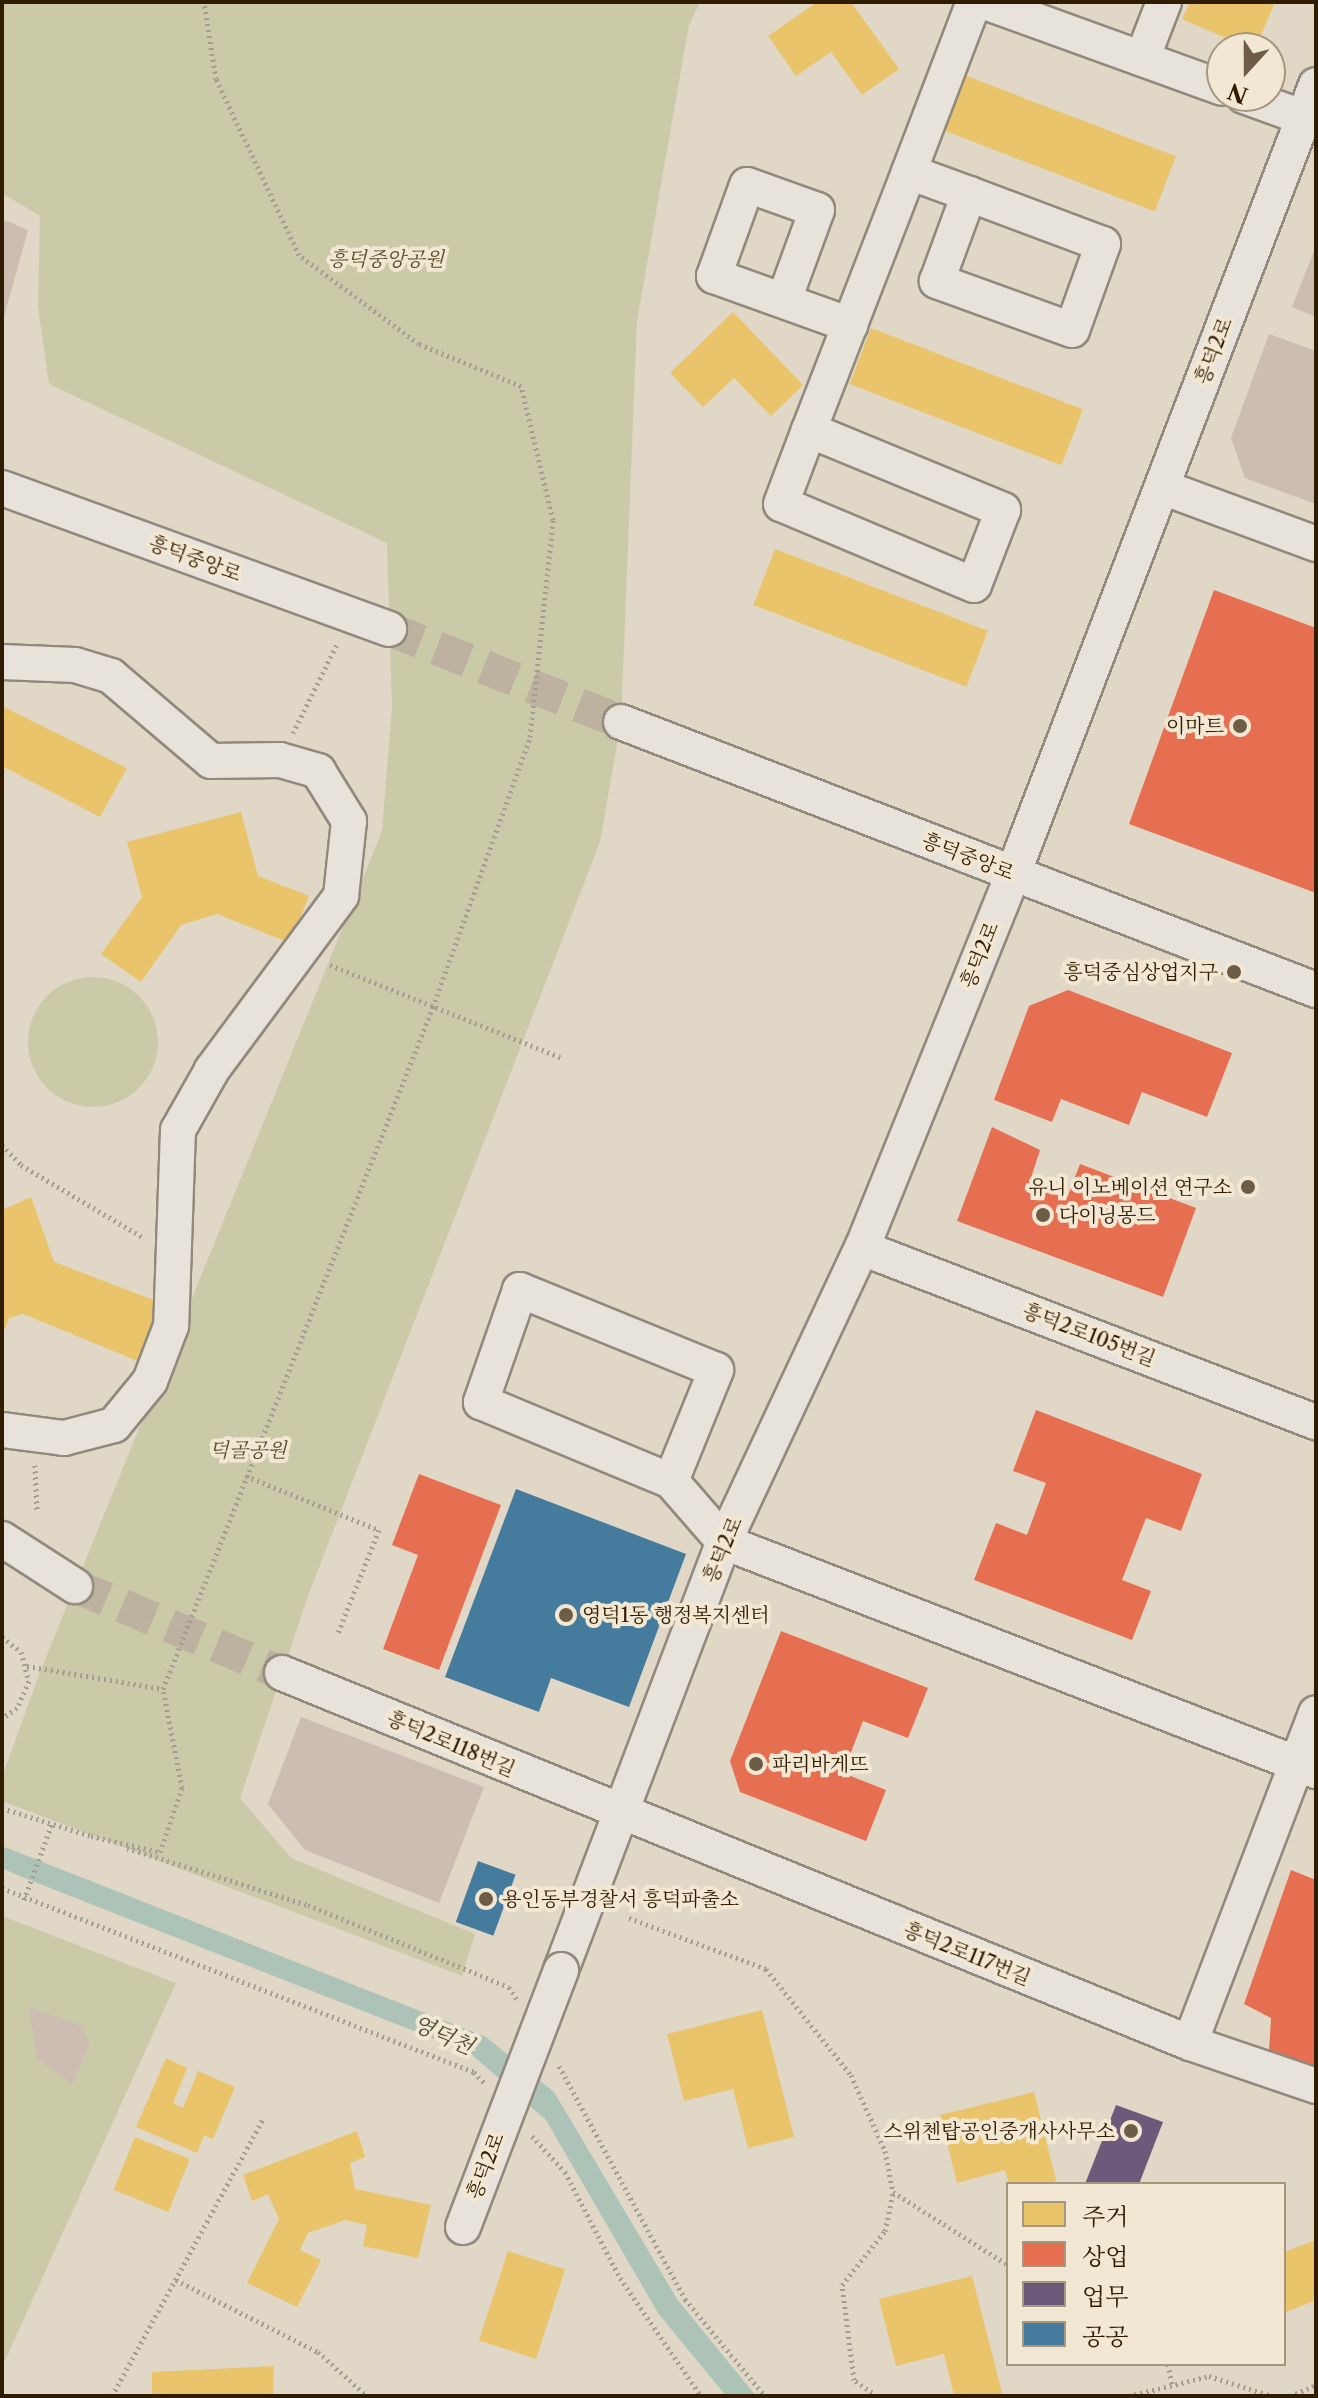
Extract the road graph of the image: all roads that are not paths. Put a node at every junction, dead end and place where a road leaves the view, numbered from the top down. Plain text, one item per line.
1 (974, 2) edge
2 (985, 2) edge
3 (1164, 2) edge
4 (1142, 59) junction
5 (1206, 82) edge
6 (1316, 85) edge
7 (1286, 111) edge
8 (1310, 120) edge
9 (909, 172) junction
10 (969, 194) junction
11 (784, 300) dead end
12 (850, 325) junction
13 (809, 430) junction
14 (1162, 487) junction
15 (2, 488) edge
16 (1316, 544) edge
17 (389, 629) tunnel mouth
18 (2, 662) edge
19 (621, 722) tunnel mouth
20 (1013, 874) junction
21 (1316, 990) edge
22 (862, 1248) junction
23 (1316, 1422) edge
24 (19, 1432) edge
25 (671, 1481) junction
26 (2, 1539) edge
27 (724, 1542) junction
28 (75, 1586) tunnel mouth
29 (282, 1673) tunnel mouth
30 (1316, 1713) edge
31 (1306, 1767) edge
32 (620, 1815) junction
33 (1190, 2043) junction
34 (1316, 2086) edge
35 (463, 2227) dead end

1 - 9 street
2 - 4 street
3 - 4 street
4 - 5 street
6 - 8 street, 흥덕2로
7 - 8 street
8 - 14 street, 흥덕2로
9 - 10 street
9 - 12 street
10 - 10 street
11 - 12 street
12 - 13 street
13 - 13 street
14 - 16 street
14 - 20 street, 흥덕2로
15 - 17 street, 흥덕중앙로
18 - 24 street
19 - 20 street, 흥덕중앙로
20 - 21 street, 흥덕중앙로
20 - 22 street, 흥덕2로
22 - 23 street, 흥덕2로105번길
22 - 27 street, 흥덕2로
25 - 25 street
25 - 27 street
26 - 28 street
27 - 31 street
27 - 32 street, 흥덕2로
29 - 32 street, 흥덕2로118번길
30 - 31 street
31 - 33 street
32 - 33 street, 흥덕2로117번길
32 - 35 street, 흥덕2로, bridge
33 - 34 street, 흥덕2로117번길

